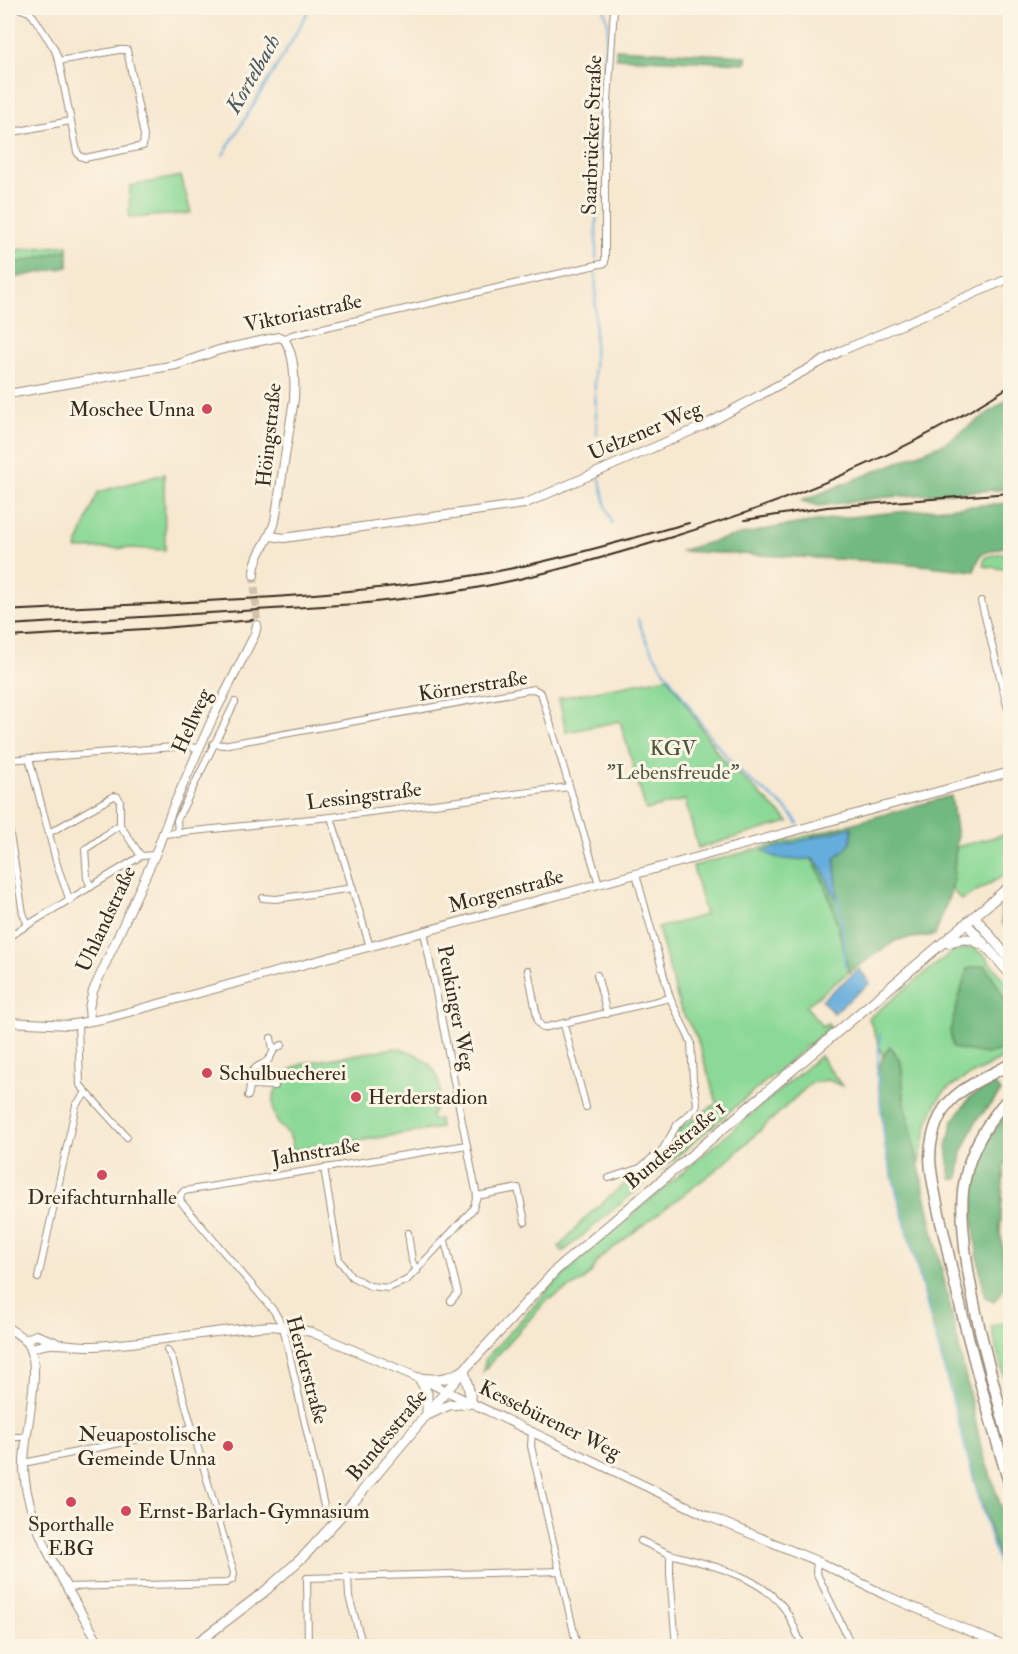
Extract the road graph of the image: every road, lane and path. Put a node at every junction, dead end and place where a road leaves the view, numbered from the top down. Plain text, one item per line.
1 (18, 8) edge
2 (614, 8) edge
3 (60, 61) junction
4 (70, 122) junction
5 (8, 127) edge
6 (605, 263) joint
7 (1011, 278) edge
8 (284, 339) junction
9 (8, 394) edge
10 (270, 536) junction
11 (254, 575) tunnel mouth
12 (981, 600) dead end
13 (257, 625) tunnel mouth
14 (1007, 686) edge
15 (235, 702) dead end
16 (1011, 717) edge
17 (213, 744) junction
18 (199, 749) junction
19 (29, 758) junction
20 (8, 760) edge
21 (1011, 772) edge
22 (569, 786) junction
23 (331, 817) junction
24 (8, 823) edge
25 (120, 825) junction
26 (49, 833) junction
27 (164, 834) junction
28 (178, 834) junction
29 (155, 855) junction
30 (141, 856) junction
31 (636, 874) junction
32 (599, 885) junction
33 (1011, 886) edge
34 (91, 887) junction
35 (353, 888) junction
36 (263, 898) dead end
37 (70, 901) junction
38 (975, 916) junction
39 (967, 924) junction
40 (28, 925) junction
41 (424, 932) junction
42 (8, 937) edge
43 (943, 944) junction
44 (370, 947) junction
45 (988, 948) junction
46 (1011, 960) edge
47 (528, 970) dead end
48 (1011, 974) edge
49 (597, 975) dead end
50 (670, 998) junction
51 (607, 1014) junction
52 (90, 1021) junction
53 (8, 1022) edge
54 (78, 1023) junction
55 (564, 1025) junction
56 (271, 1038) dead end
57 (282, 1045) dead end
58 (273, 1049) junction
59 (1011, 1064) edge
60 (249, 1085) junction
61 (275, 1086) dead end
62 (86, 1093) junction
63 (248, 1096) dead end
64 (1011, 1096) edge
65 (586, 1107) dead end
66 (127, 1137) dead end
67 (467, 1145) junction
68 (324, 1168) junction
69 (609, 1178) dead end
70 (477, 1196) junction
71 (182, 1202) joint
72 (525, 1222) dead end
73 (408, 1233) dead end
74 (445, 1241) junction
75 (417, 1271) junction
76 (38, 1278) dead end
77 (451, 1301) dead end
78 (283, 1327) junction
79 (8, 1328) edge
80 (25, 1340) junction
81 (58, 1343) junction
82 (31, 1349) junction
83 (167, 1350) dead end
84 (464, 1370) junction
85 (419, 1378) junction
86 (448, 1391) junction
87 (472, 1403) junction
88 (426, 1416) junction
89 (192, 1428) junction
90 (532, 1430) junction
91 (8, 1437) edge
92 (25, 1437) junction
93 (1011, 1445) edge
94 (24, 1463) junction
95 (1011, 1486) edge
96 (324, 1506) dead end
97 (641, 1541) dead end
98 (670, 1554) junction
99 (816, 1561) junction
100 (560, 1571) junction
101 (348, 1577) junction
102 (66, 1587) junction
103 (799, 1646) edge
104 (101, 1647) edge
105 (193, 1647) edge
106 (308, 1647) edge
107 (363, 1647) edge
108 (577, 1647) edge
109 (676, 1647) edge
110 (852, 1647) edge
111 (1004, 1647) edge

1 - 3 street
2 - 6 street, Saarbrücker Straße
3 - 4 street
3 - 4 street
4 - 5 street
6 - 8 street, Viktoriastraße
7 - 10 main road, Uelzener Weg
8 - 9 main road, Viktoriastraße
8 - 10 main road, Höingstraße
10 - 11 main road
12 - 14 street
13 - 18 main road, Hellweg
14 - 16 street
15 - 17 street, Hellweg
17 - 22 street, Körnerstraße
17 - 28 street, Hellweg
18 - 19 street
18 - 27 main road, Hellweg
19 - 20 street
19 - 26 street
21 - 31 main road, Morgenstraße
22 - 23 street, Lessingstraße
22 - 32 street, Körnerstraße
23 - 28 street, Lessingstraße
23 - 35 street
24 - 40 street
25 - 26 street
25 - 30 street
25 - 34 street
26 - 37 street
27 - 28 street, Lessingstraße
27 - 29 main road, Uhlandstraße
29 - 30 street
29 - 52 main road, Uhlandstraße
30 - 34 street
31 - 32 main road, Morgenstraße
31 - 50 street
32 - 41 main road, Morgenstraße
33 - 38 main road, Bundesstraße 1
34 - 37 street
35 - 36 street
35 - 44 street
37 - 40 street
38 - 39 main road, Bundesstraße 1
38 - 46 main road
39 - 43 main road, Bundesstraße 1
39 - 45 main road
40 - 42 street
41 - 44 main road, Morgenstraße
41 - 67 street, Peukinger Weg
43 - 45 main road
43 - 84 main road, Bundesstraße 1
44 - 52 main road, Morgenstraße
45 - 48 main road
47 - 55 street
49 - 51 street
50 - 51 street
50 - 69 street
51 - 55 street
52 - 54 main road, Morgenstraße
53 - 54 main road, Morgenstraße
54 - 62 street
55 - 65 street
56 - 58 street
57 - 58 street
58 - 60 street
59 - 95 highway
60 - 61 street
60 - 63 street
62 - 66 street
62 - 76 street
64 - 93 highway
67 - 68 street, Jahnstraße
67 - 70 street, Peukinger Weg
68 - 71 street, Jahnstraße
68 - 75 street
70 - 72 street
70 - 74 street
71 - 78 street, Herderstraße
73 - 75 street
74 - 75 street
74 - 77 street
78 - 81 main road, Kessebürener Weg
78 - 85 main road, Kessebürener Weg
78 - 96 street, Herderstraße
79 - 80 main road
80 - 81 main road, Kessebürener Weg
80 - 82 main road
81 - 82 main road, Kessebürener Weg
82 - 92 main road
83 - 89 street
84 - 85 main road
84 - 86 main road, Bundesstraße 1
84 - 87 main road
85 - 86 main road, Kessebürener Weg
85 - 88 main road
86 - 87 main road, Kessebürener Weg
86 - 88 main road, Bundesstraße
87 - 88 main road
87 - 90 main road, Kessebürener Weg
88 - 105 main road, Bundesstraße
89 - 94 street
89 - 102 street
90 - 99 main road, Kessebürener Weg
90 - 100 street
91 - 92 street
92 - 94 main road
94 - 102 main road
97 - 98 street
98 - 103 street
98 - 109 street
99 - 110 street
99 - 111 main road, Kessebürener Weg
100 - 101 street
100 - 108 street
101 - 106 street
101 - 107 street
102 - 104 main road

